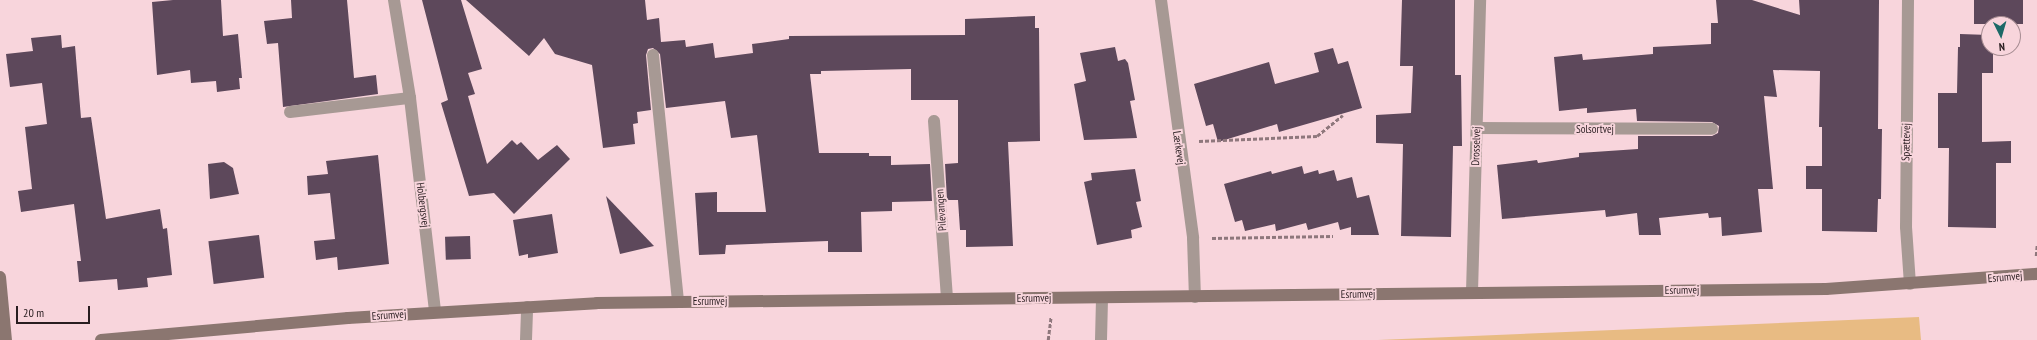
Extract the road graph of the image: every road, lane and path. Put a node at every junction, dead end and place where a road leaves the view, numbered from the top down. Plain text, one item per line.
1 (394, 0) edge
2 (1161, 0) edge
3 (1480, 0) edge
4 (1908, 0) edge
5 (653, 55) dead end
6 (410, 98) junction
7 (290, 112) dead end
8 (1342, 115) dead end
9 (934, 121) dead end
10 (1477, 128) junction
11 (1712, 129) dead end
12 (1178, 142) junction
13 (1333, 236) dead end
14 (1193, 238) junction
15 (2037, 274) edge
16 (0, 277) edge
17 (1910, 284) junction
18 (1472, 292) junction
19 (1195, 297) junction
20 (1052, 298) junction
21 (1102, 298) junction
22 (947, 300) junction
23 (678, 302) junction
24 (527, 307) junction
25 (435, 312) junction
26 (6, 340) edge
27 (101, 340) edge
28 (526, 340) edge
29 (1048, 340) edge
30 (1101, 340) edge

1 - 6 street, Holbergsvej
2 - 12 street, Lærkevej
3 - 10 street, Drosselvej
4 - 17 street, Spættevej
5 - 23 street, Esrumvej
6 - 7 street
6 - 25 street, Holbergsvej
8 - 12 path
9 - 22 street, Pilevangen
10 - 11 street, Solsortvej
10 - 18 street, Drosselvej
12 - 14 street, Lærkevej
13 - 14 path
14 - 19 street, Lærkevej
15 - 17 main road, Esrumvej
16 - 26 main road
17 - 18 main road, Esrumvej
18 - 19 main road, Esrumvej
19 - 21 main road, Esrumvej
20 - 21 main road, Esrumvej
20 - 22 main road, Esrumvej
20 - 29 path
21 - 30 street
22 - 23 main road, Esrumvej
23 - 24 main road, Esrumvej
24 - 25 main road, Esrumvej
24 - 28 street
25 - 27 main road, Esrumvej

